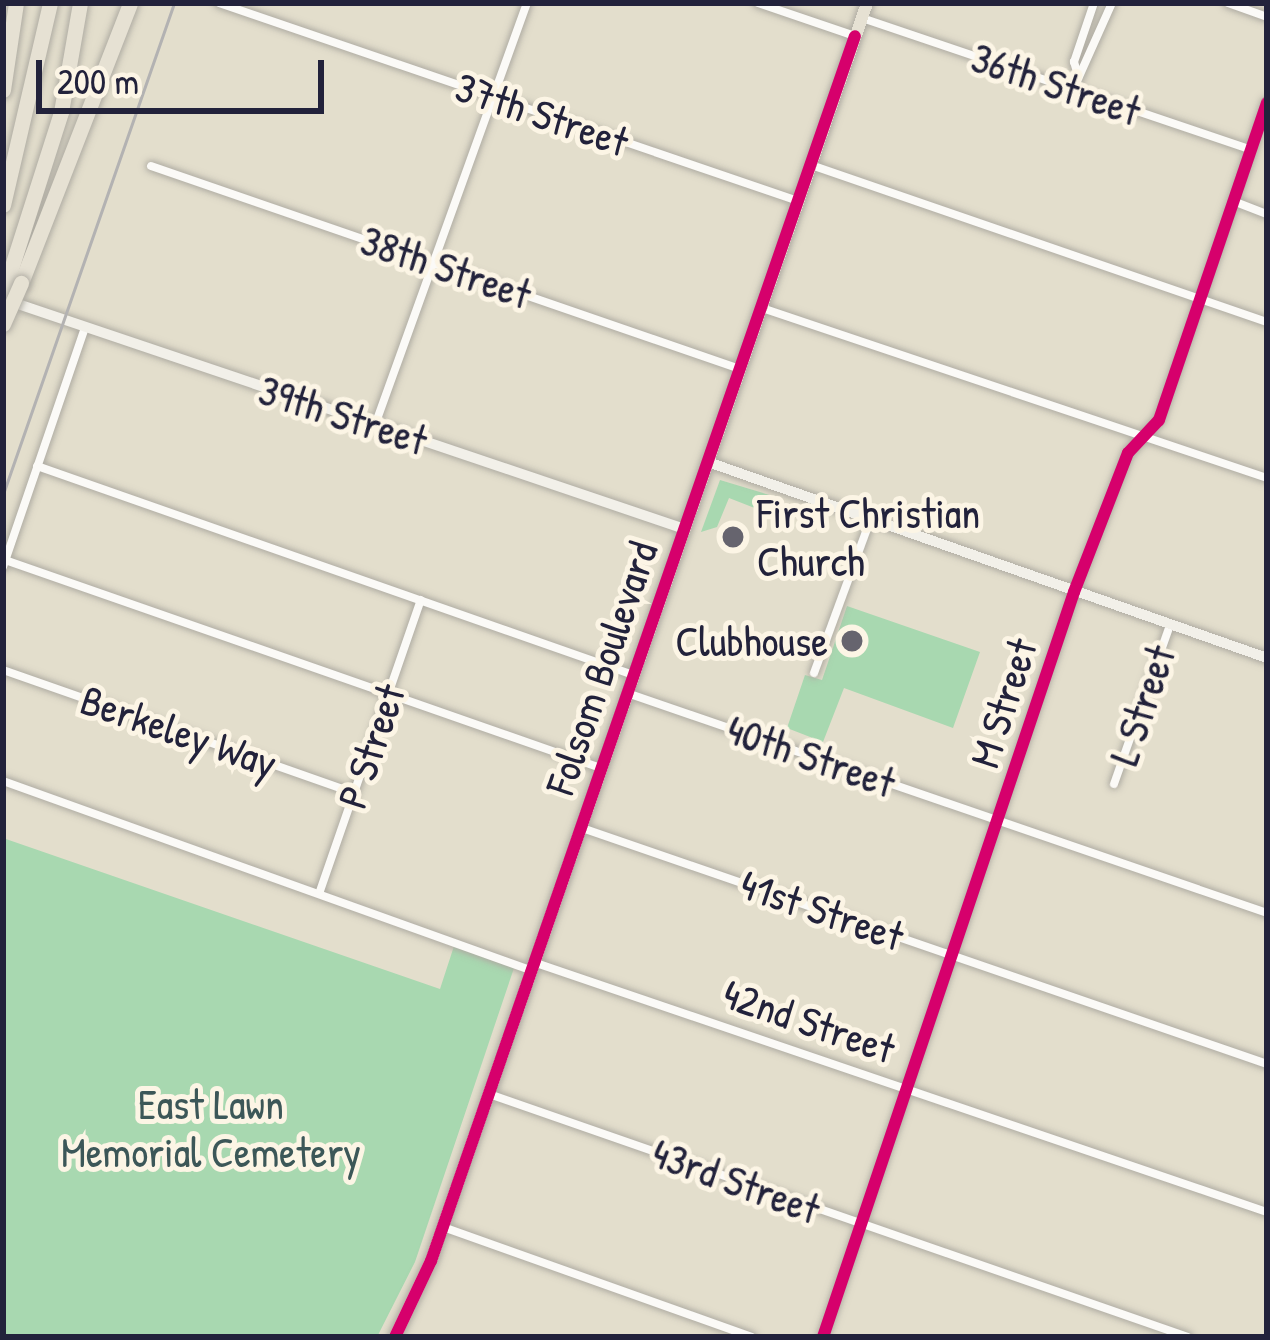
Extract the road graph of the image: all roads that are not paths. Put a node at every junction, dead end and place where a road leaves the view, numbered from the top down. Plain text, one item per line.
1 (16, 3) edge
2 (50, 3) edge
3 (80, 3) edge
4 (130, 3) edge
5 (219, 3) edge
6 (527, 3) edge
7 (758, 3) edge
8 (867, 3) edge
9 (1094, 3) edge
10 (1112, 3) edge
11 (1228, 3) edge
12 (1267, 17) edge
13 (862, 18) junction
14 (855, 36) junction
15 (1078, 75) junction
16 (3, 90) edge
17 (1072, 90) junction
18 (494, 98) junction
19 (1267, 103) edge
20 (1251, 150) junction
21 (811, 165) junction
22 (152, 166) dead end
23 (798, 201) junction
24 (1233, 202) junction
25 (3, 206) edge
26 (1267, 214) edge
27 (434, 263) junction
28 (9, 288) edge
29 (1199, 299) junction
30 (761, 308) junction
31 (1267, 322) edge
32 (3, 325) edge
33 (85, 327) junction
34 (740, 368) junction
35 (375, 426) junction
36 (1142, 436) junction
37 (708, 462) junction
38 (37, 466) junction
39 (1267, 478) edge
40 (870, 521) junction
41 (685, 529) junction
42 (4, 563) edge
43 (1074, 592) junction
44 (421, 600) junction
45 (1170, 625) junction
46 (1267, 658) edge
47 (3, 670) edge
48 (814, 673) dead end
49 (633, 674) junction
50 (627, 692) junction
51 (389, 694) junction
52 (602, 769) junction
53 (3, 781) edge
54 (1114, 784) dead end
55 (354, 793) junction
56 (998, 820) junction
57 (581, 827) junction
58 (320, 892) junction
59 (1267, 913) edge
60 (952, 956) junction
61 (533, 966) junction
62 (1267, 1064) edge
63 (907, 1089) junction
64 (489, 1094) junction
65 (1267, 1212) edge
66 (861, 1225) junction
67 (443, 1227) junction
68 (395, 1337) edge
69 (752, 1337) edge
70 (823, 1337) edge
71 (1187, 1337) edge

1 - 16 highway
2 - 25 highway
3 - 28 highway
4 - 28 highway
5 - 18 street, 37th Street
6 - 18 street
7 - 14 street
8 - 13 main road, Folsom Boulevard
9 - 15 street
10 - 15 street
11 - 12 street
13 - 14 main road, Folsom Boulevard
13 - 17 street, 36th Street
14 - 21 main road, Folsom Boulevard
15 - 17 street
17 - 20 street, 36th Street
18 - 23 street, 37th Street
18 - 27 street
19 - 20 street, M Street
20 - 24 street, M Street
21 - 23 main road, Folsom Boulevard
21 - 29 street
22 - 27 street, 38th Street
23 - 30 main road, Folsom Boulevard
24 - 26 street
24 - 29 street, M Street
27 - 34 street, 38th Street
27 - 35 street
28 - 32 highway, bridge
28 - 33 street, 39th Street
29 - 31 street
29 - 36 street, M Street
30 - 34 main road, Folsom Boulevard
30 - 36 street
33 - 35 street, 39th Street
33 - 38 street
34 - 37 main road, Folsom Boulevard
35 - 41 street, 39th Street
36 - 39 street
36 - 43 street, M Street
37 - 40 street
37 - 41 main road, Folsom Boulevard
38 - 42 street
38 - 44 street
40 - 43 street
40 - 48 street
41 - 49 main road, Folsom Boulevard
42 - 51 street
43 - 45 street
43 - 56 street, M Street
44 - 49 street
44 - 51 street, P Street
45 - 46 street
45 - 54 street, L Street
47 - 55 street, Berkeley Way
49 - 50 main road, Folsom Boulevard
50 - 52 main road, Folsom Boulevard
50 - 56 street, 40th Street
51 - 52 street
51 - 55 street, P Street
52 - 57 main road, Folsom Boulevard
53 - 58 street, 42nd Street
55 - 58 street, P Street
56 - 59 street, 40th Street
56 - 60 street, M Street
57 - 60 street, 41st Street
57 - 61 main road, Folsom Boulevard
58 - 61 street, 42nd Street
60 - 62 street, 41st Street
60 - 63 street, M Street
61 - 63 street, 42nd Street
61 - 64 main road, Folsom Boulevard
63 - 65 street, 42nd Street
63 - 66 street, M Street
64 - 66 street, 43rd Street
64 - 67 main road, Folsom Boulevard
66 - 70 street, M Street
66 - 71 street, 43rd Street
67 - 68 main road, Folsom Boulevard
67 - 69 street

